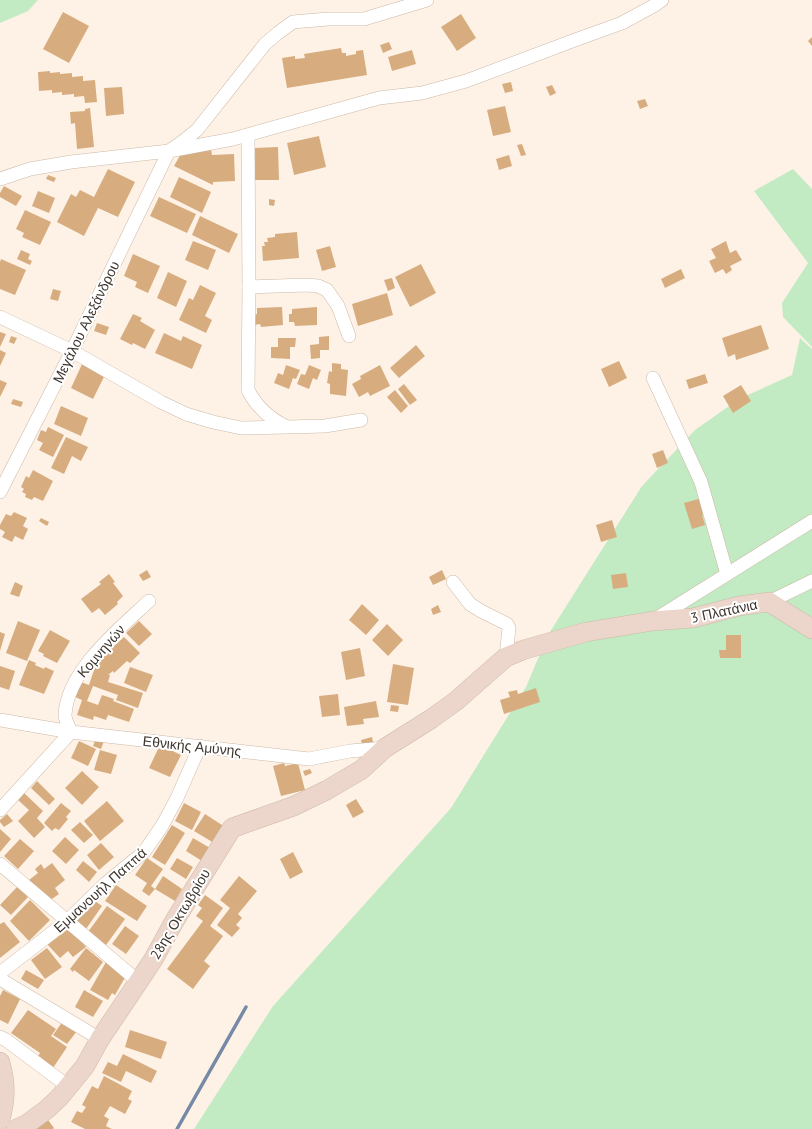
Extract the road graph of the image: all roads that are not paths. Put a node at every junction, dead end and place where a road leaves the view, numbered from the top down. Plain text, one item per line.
1 (427, 0) edge
2 (662, 0) edge
3 (248, 135) junction
4 (169, 151) junction
5 (0, 179) edge
6 (249, 287) junction
7 (0, 317) edge
8 (349, 336) dead end
9 (72, 351) junction
10 (653, 378) dead end
11 (362, 420) dead end
12 (287, 427) junction
13 (0, 492) edge
14 (812, 521) edge
15 (727, 574) junction
16 (812, 581) edge
17 (453, 582) dead end
18 (149, 601) dead end
19 (769, 602) junction
20 (653, 621) junction
21 (812, 629) edge
22 (506, 657) junction
23 (0, 720) edge
24 (71, 732) junction
25 (200, 746) junction
26 (385, 748) junction
27 (0, 810) edge
28 (0, 864) edge
29 (66, 922) junction
30 (0, 973) edge
31 (0, 979) edge
32 (138, 982) junction
33 (0, 1037) edge
34 (100, 1039) junction
35 (0, 1062) edge
36 (68, 1087) junction
37 (0, 1120) edge
38 (16, 1129) edge

1 - 4 street
2 - 3 street
3 - 4 street
3 - 6 street
4 - 5 street
4 - 9 street, Μεγάλου Αλεξάνδρου
6 - 8 street
6 - 12 street
7 - 9 street
9 - 12 street
9 - 13 street, Μεγάλου Αλεξάνδρου
10 - 15 street
11 - 12 street
14 - 15 street
15 - 20 street
16 - 19 street
17 - 22 street
18 - 24 street, Κομνηνών
19 - 20 street, 3 Πλατάνια
19 - 21 street, 3 Πλατάνια
20 - 22 street, 3 Πλατάνια
22 - 26 street, 28ης Οκτωβρίου
23 - 24 street, Εθνικής Αμύνης
24 - 25 street, Εθνικής Αμύνης
24 - 27 street
25 - 26 street, Εθνικής Αμύνης
25 - 29 street, Εμμανουήλ Παππά
26 - 32 street, 28ης Οκτωβρίου
28 - 29 street
29 - 30 street, Εμμανουήλ Παππά
29 - 32 street
31 - 34 street
32 - 34 street, 28ης Οκτωβρίου
33 - 36 street
34 - 36 street, 28ης Οκτωβρίου
35 - 37 street
36 - 38 street, 28ης Οκτωβρίου

